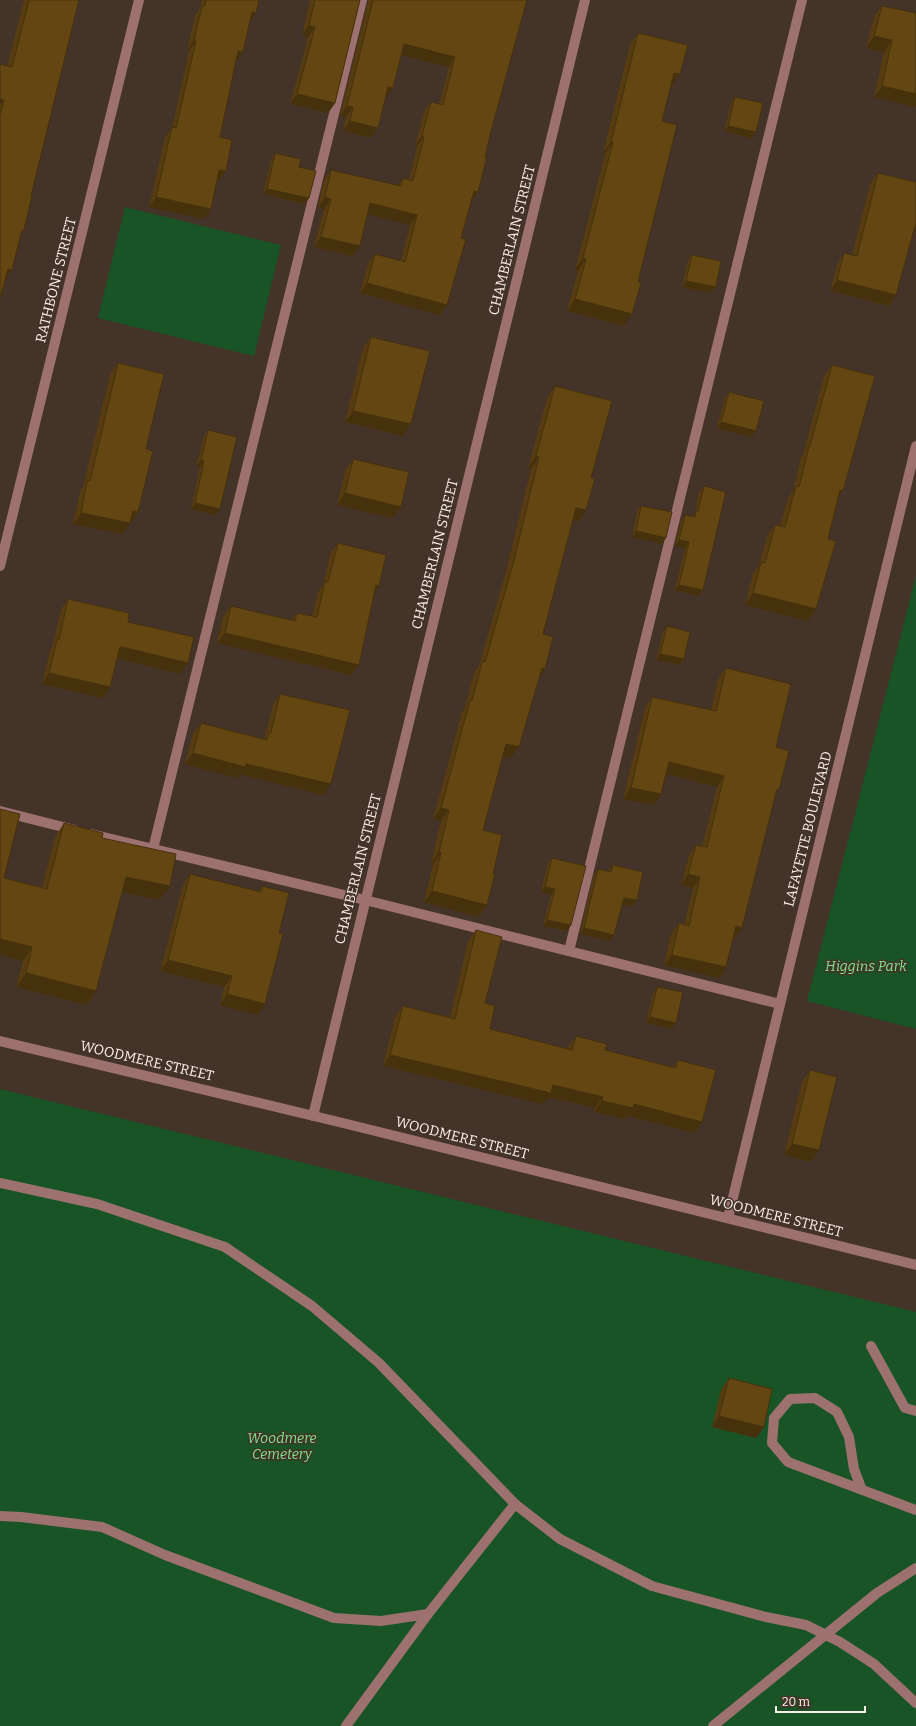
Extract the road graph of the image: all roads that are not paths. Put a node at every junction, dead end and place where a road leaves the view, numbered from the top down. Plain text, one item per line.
1 (139, 0) edge
2 (362, 0) edge
3 (585, 0) edge
4 (802, 0) edge
5 (916, 446) edge
6 (0, 566) edge
7 (0, 811) edge
8 (153, 849) junction
9 (365, 900) junction
10 (569, 951) junction
11 (780, 1004) junction
12 (0, 1041) edge
13 (313, 1116) junction
14 (0, 1183) edge
15 (728, 1218) junction
16 (916, 1265) edge
17 (870, 1346) dead end
18 (916, 1411) edge
19 (862, 1490) junction
20 (515, 1504) junction
21 (916, 1510) edge
22 (0, 1516) edge
23 (916, 1568) edge
24 (428, 1614) junction
25 (825, 1635) junction
26 (916, 1703) edge
27 (346, 1726) edge
28 (712, 1726) edge

1 - 6 street, RATHBONE STREET
2 - 8 street
3 - 9 street, CHAMBERLAIN STREET
4 - 10 street
5 - 11 street, LAFAYETTE BOULEVARD
7 - 8 street
8 - 9 street
9 - 10 street
9 - 13 street, CHAMBERLAIN STREET
10 - 11 street
11 - 15 street, LAFAYETTE BOULEVARD
12 - 13 street, WOODMERE STREET
13 - 15 street, WOODMERE STREET
14 - 20 street
15 - 16 street, WOODMERE STREET
17 - 18 street
19 - 19 street
19 - 21 street
20 - 24 street
20 - 25 street
22 - 24 street
23 - 25 street
24 - 27 street
25 - 26 street
25 - 28 street

